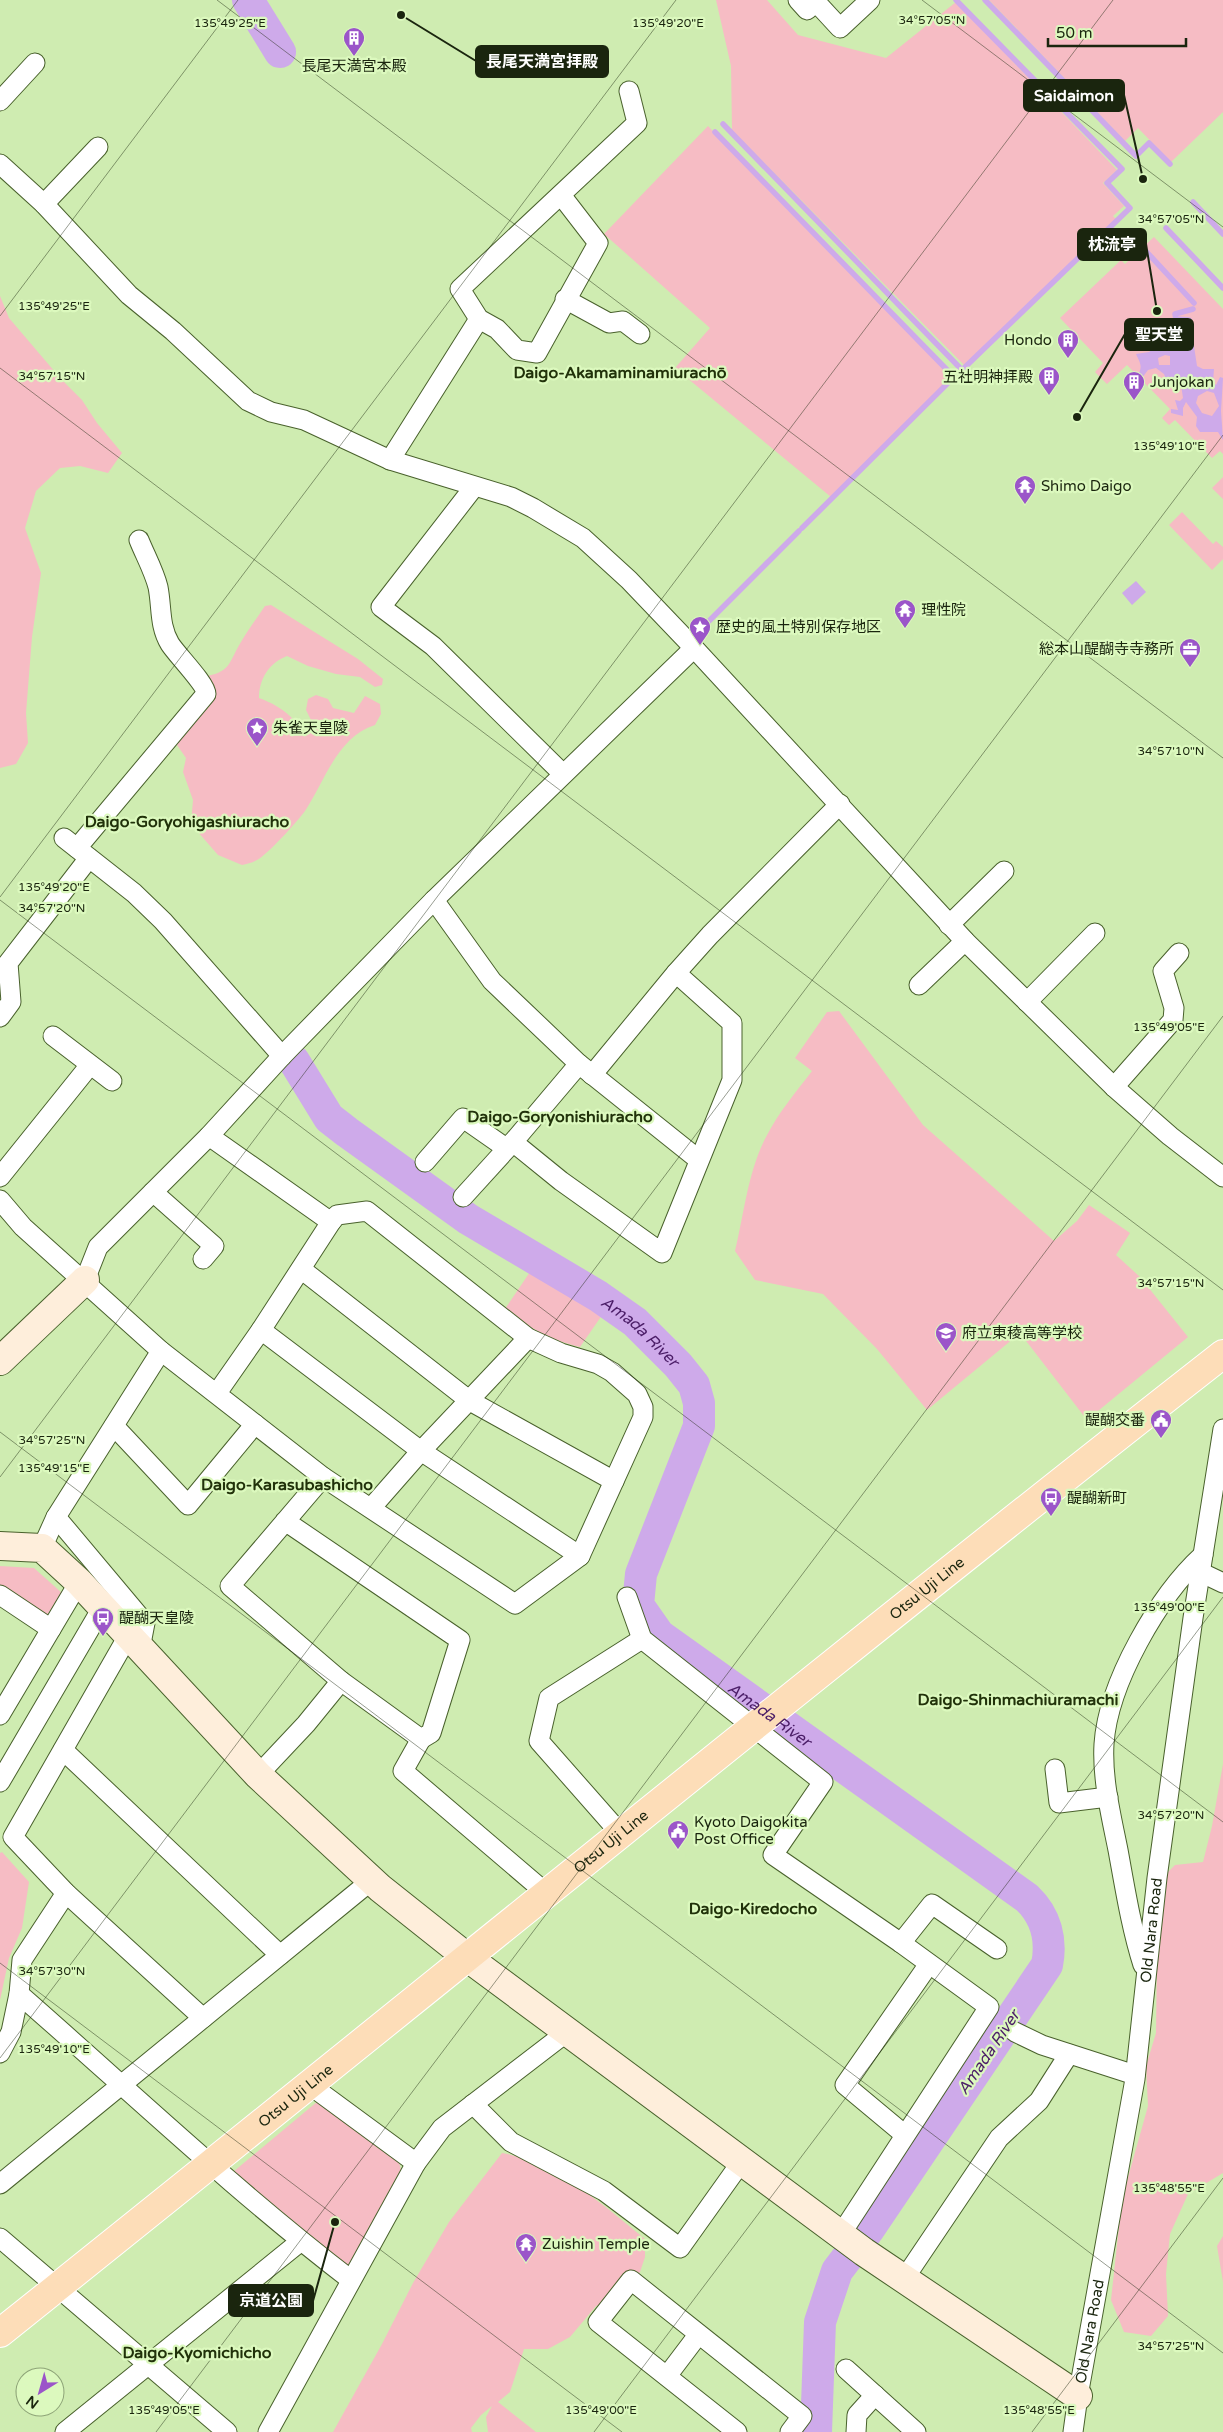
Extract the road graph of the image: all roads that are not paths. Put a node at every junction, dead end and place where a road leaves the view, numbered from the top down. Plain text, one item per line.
1 (798, 0) edge
2 (870, 0) edge
3 (35, 63) dead end
4 (630, 91) dead end
5 (0, 102) edge
6 (98, 147) dead end
7 (0, 164) edge
8 (561, 195) junction
9 (44, 204) junction
10 (566, 299) junction
11 (479, 319) junction
12 (640, 334) dead end
13 (390, 460) junction
14 (474, 487) junction
15 (139, 540) dead end
16 (694, 648) junction
17 (563, 774) junction
18 (840, 804) junction
19 (77, 848) junction
20 (1004, 871) dead end
21 (434, 900) junction
22 (949, 925) junction
23 (1095, 932) dead end
24 (965, 941) junction
25 (1179, 953) dead end
26 (4, 962) edge
27 (676, 973) junction
28 (919, 985) dead end
29 (1027, 1002) junction
30 (0, 1017) edge
31 (53, 1036) dead end
32 (282, 1056) junction
33 (90, 1064) junction
34 (586, 1070) junction
35 (112, 1081) dead end
36 (1114, 1087) junction
37 (209, 1136) junction
38 (510, 1145) junction
39 (699, 1160) junction
40 (425, 1162) dead end
41 (0, 1177) edge
42 (1223, 1177) edge
43 (153, 1192) junction
44 (463, 1197) dead end
45 (0, 1200) edge
46 (330, 1222) junction
47 (203, 1259) dead end
48 (301, 1269) junction
49 (85, 1280) junction
50 (261, 1330) junction
51 (528, 1338) junction
52 (161, 1351) junction
53 (1223, 1354) edge
54 (0, 1361) edge
55 (217, 1392) junction
56 (470, 1401) junction
57 (255, 1424) junction
58 (114, 1426) junction
59 (1223, 1429) edge
60 (421, 1451) junction
61 (324, 1477) junction
62 (614, 1481) junction
63 (371, 1508) junction
64 (56, 1517) junction
65 (285, 1521) junction
66 (0, 1546) edge
67 (42, 1548) junction
68 (580, 1556) junction
69 (1202, 1564) junction
70 (79, 1582) junction
71 (1223, 1583) edge
72 (0, 1595) edge
73 (627, 1597) dead end
74 (102, 1608) junction
75 (51, 1629) junction
76 (642, 1639) junction
77 (134, 1642) junction
78 (341, 1681) junction
79 (1, 1711) edge
80 (754, 1728) junction
81 (422, 1739) junction
82 (63, 1750) junction
83 (1055, 1769) dead end
84 (258, 1775) junction
85 (0, 1782) edge
86 (1108, 1797) junction
87 (620, 1833) junction
88 (372, 1880) junction
89 (66, 1892) junction
90 (546, 1893) junction
91 (901, 1943) junction
92 (998, 1949) dead end
93 (280, 1955) junction
94 (468, 1958) junction
95 (929, 1964) junction
96 (1145, 1974) junction
97 (19, 1994) junction
98 (203, 2018) junction
99 (567, 2032) junction
100 (1015, 2032) dead end
101 (0, 2053) edge
102 (1069, 2054) junction
103 (1135, 2075) junction
104 (122, 2084) junction
105 (310, 2085) junction
106 (473, 2104) junction
107 (904, 2135) junction
108 (742, 2161) junction
109 (416, 2163) junction
110 (210, 2165) junction
111 (0, 2184) edge
112 (841, 2234) junction
113 (0, 2238) edge
114 (301, 2242) junction
115 (904, 2279) junction
116 (351, 2280) junction
117 (57, 2288) junction
118 (0, 2333) edge
119 (698, 2335) junction
120 (148, 2366) junction
121 (846, 2369) dead end
122 (667, 2376) junction
123 (875, 2395) junction
124 (1078, 2396) junction
125 (74, 2430) edge
126 (228, 2432) edge
127 (268, 2432) edge
128 (737, 2432) edge
129 (790, 2432) edge
130 (856, 2432) edge
131 (916, 2432) edge
132 (1073, 2432) edge

1 - 2 street
3 - 5 street
4 - 8 street
6 - 9 street
7 - 9 street
8 - 10 street
8 - 11 street
9 - 13 street
10 - 11 street
10 - 12 street
11 - 13 street
13 - 14 street
14 - 16 street
14 - 17 street
15 - 19 street
16 - 17 street
16 - 18 street
17 - 21 street
18 - 22 street
18 - 27 street
19 - 26 street
19 - 32 street
20 - 22 street
21 - 32 street
21 - 34 street
22 - 24 street
23 - 29 street
24 - 28 street
24 - 29 street
25 - 36 street
26 - 30 street
27 - 34 street
27 - 39 street
29 - 36 street
31 - 33 street
32 - 37 street
33 - 35 street
33 - 41 street
34 - 38 street
34 - 39 street
36 - 42 street
37 - 43 street
37 - 46 street
38 - 39 street
38 - 40 street
38 - 44 street
43 - 47 street
43 - 49 street
45 - 49 street
46 - 48 street
46 - 51 street
48 - 50 street
48 - 56 street
49 - 52 street
49 - 54 street
50 - 55 street
50 - 60 street
51 - 56 street
51 - 62 street
52 - 55 street
52 - 58 street
53 - 80 main road, Otsu Uji Line
55 - 57 street
56 - 60 street
56 - 62 street
57 - 58 street
57 - 61 street
58 - 64 street
59 - 69 street, Old Nara Road
60 - 63 street
60 - 68 street
61 - 63 street
61 - 65 street
62 - 68 street
63 - 68 street
64 - 67 street
64 - 77 street
65 - 78 street
65 - 81 street
66 - 67 street
67 - 70 street
69 - 71 street
69 - 86 street
69 - 96 street, Old Nara Road
70 - 74 street
70 - 75 street
72 - 75 street
73 - 76 street
74 - 77 street
74 - 85 street
75 - 79 street
76 - 80 street
76 - 87 street
77 - 82 street
77 - 84 street
78 - 81 street
78 - 84 street
80 - 87 main road, Otsu Uji Line
80 - 91 street
81 - 90 street
82 - 89 street
82 - 93 street
83 - 86 street
84 - 88 street
86 - 96 street
87 - 90 main road, Otsu Uji Line
88 - 93 street
88 - 94 street
89 - 97 street
89 - 98 street
90 - 94 main road, Otsu Uji Line
91 - 92 street
91 - 95 street
93 - 98 street
94 - 99 street
94 - 105 main road, Otsu Uji Line
95 - 107 street
95 - 107 street
96 - 103 street, Old Nara Road
97 - 101 street
97 - 104 street
98 - 104 street
99 - 106 street
99 - 108 street
100 - 102 street
102 - 103 street
102 - 115 street
103 - 124 street, Old Nara Road
104 - 110 street
104 - 111 street
105 - 109 street
105 - 110 main road, Otsu Uji Line
106 - 108 street
106 - 109 street
107 - 112 street
108 - 112 street
109 - 116 street
110 - 114 street
110 - 117 main road, Otsu Uji Line
112 - 115 street
113 - 117 street
114 - 116 street
114 - 120 street
115 - 124 street
116 - 127 street
117 - 118 main road, Otsu Uji Line
117 - 120 street
119 - 122 street
119 - 122 street
119 - 129 street
120 - 125 street
120 - 126 street
121 - 123 street
122 - 128 street
123 - 130 street
123 - 131 street
124 - 132 street, Old Nara Road

